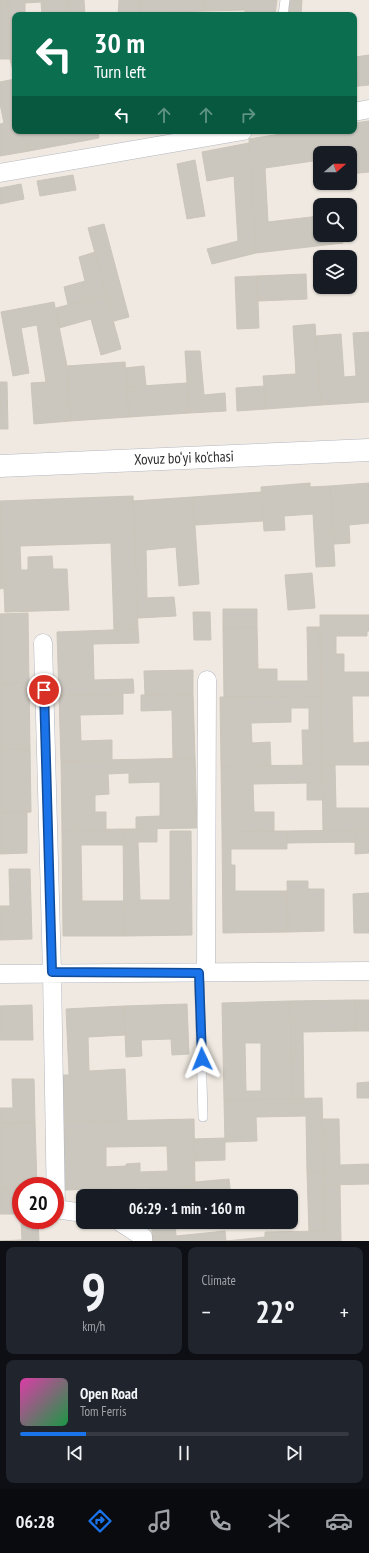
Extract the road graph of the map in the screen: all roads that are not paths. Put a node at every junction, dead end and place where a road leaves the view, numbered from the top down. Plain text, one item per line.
1 (285, 0) edge
2 (284, 12) edge
3 (369, 109) edge
4 (357, 111) edge
5 (226, 134) edge
6 (0, 173) edge
7 (369, 450) edge
8 (0, 466) edge
9 (43, 643) dead end
10 (207, 680) dead end
11 (369, 971) edge
12 (52, 972) junction
13 (203, 972) junction
14 (0, 974) edge
15 (203, 1117) dead end
16 (76, 1212) edge
17 (131, 1229) edge
18 (143, 1241) edge

1 - 2 lane
3 - 4 street
5 - 6 street
7 - 8 main road, Xovuz bo‘yi ko'chasi
9 - 12 street
10 - 13 street
11 - 13 street
12 - 13 street
12 - 14 street
12 - 16 street
13 - 15 lane
17 - 18 street

